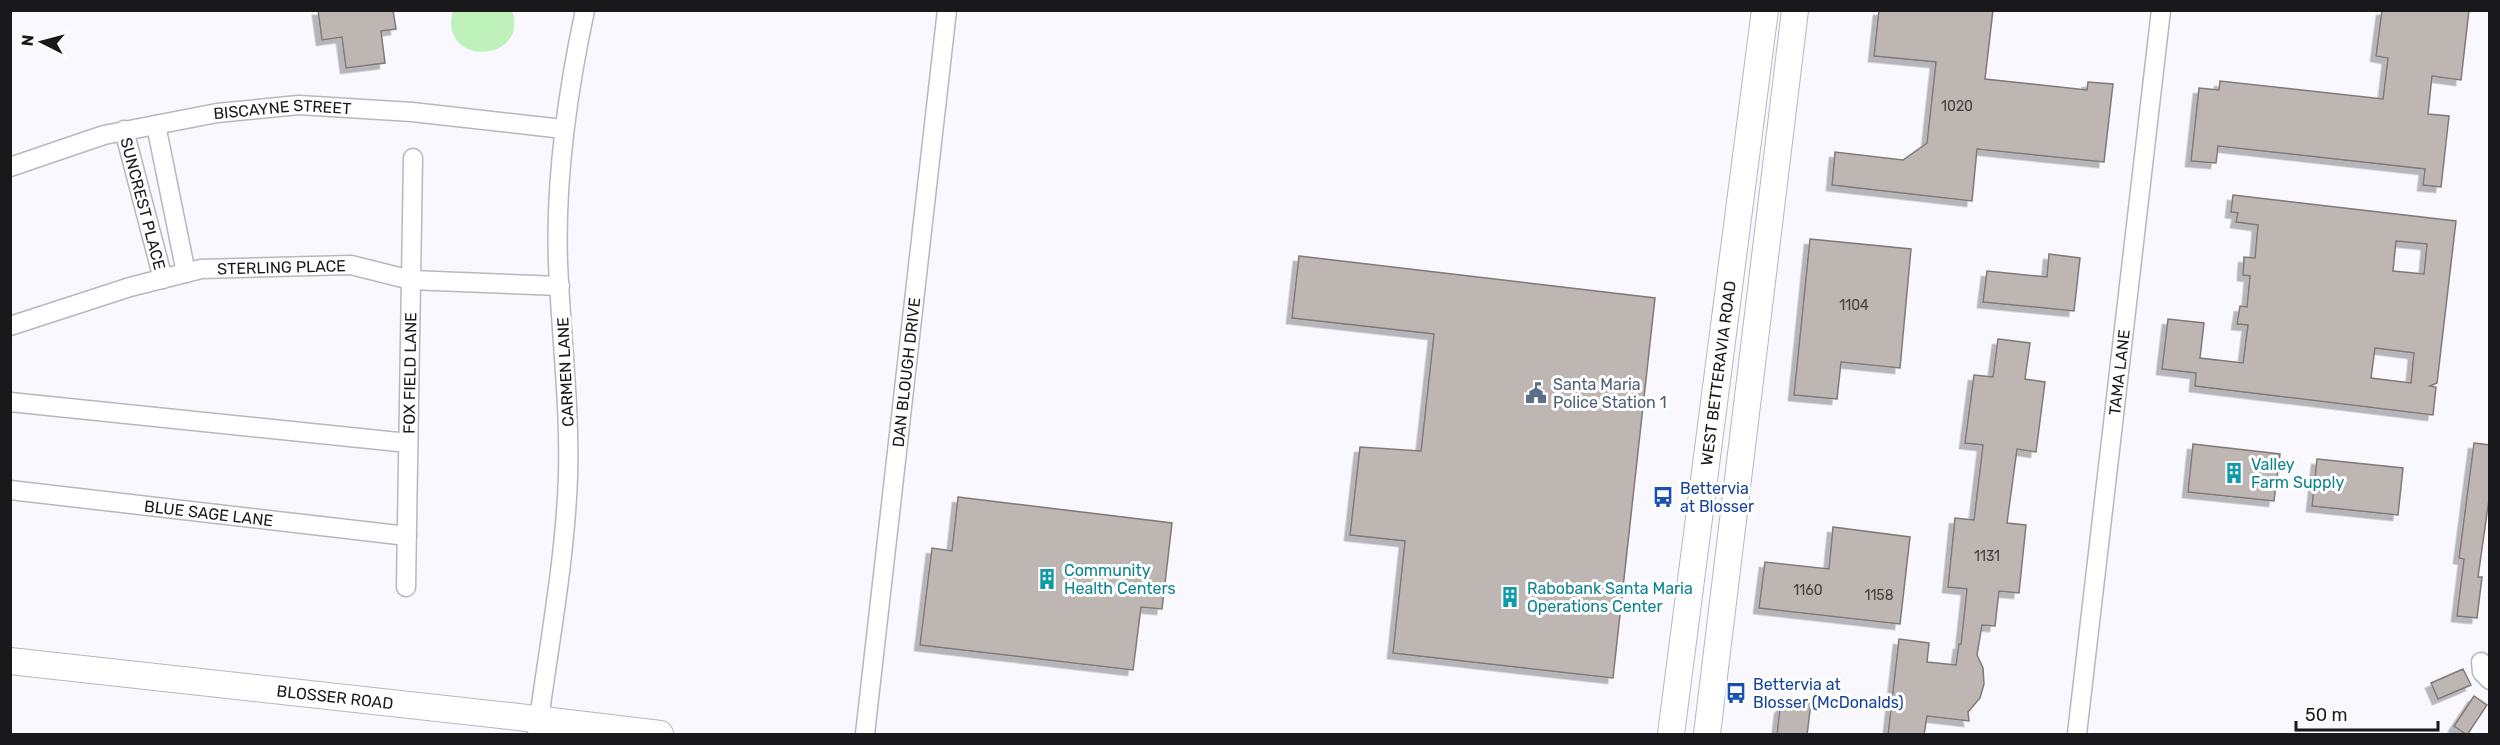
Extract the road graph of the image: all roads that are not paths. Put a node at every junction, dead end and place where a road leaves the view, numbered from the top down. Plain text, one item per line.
1 (585, 10) edge
2 (947, 10) edge
3 (1766, 10) edge
4 (1795, 10) edge
5 (2161, 10) edge
6 (156, 124) junction
7 (563, 129) junction
8 (124, 130) junction
9 (413, 158) dead end
10 (10, 166) edge
11 (186, 273) junction
12 (162, 279) junction
13 (411, 280) junction
14 (560, 286) junction
15 (10, 326) edge
16 (10, 402) edge
17 (408, 444) junction
18 (10, 490) edge
19 (407, 536) junction
20 (406, 587) dead end
21 (10, 661) edge
22 (2481, 662) dead end
23 (2490, 680) edge
24 (538, 727) edge
25 (660, 735) edge
26 (865, 735) edge
27 (1671, 735) edge
28 (1707, 735) edge
29 (2077, 735) edge

1 - 7 street, CARMEN LANE
2 - 26 street, DAN BLOUGH DRIVE
3 - 27 main road, WEST BETTERAVIA ROAD
4 - 28 main road, WEST BETTERAVIA ROAD
5 - 29 street, TAMA LANE
6 - 7 street, BISCAYNE STREET
6 - 8 street, BISCAYNE STREET
6 - 11 street, SUNCREST PLACE
7 - 14 street, CARMEN LANE
8 - 10 street, BISCAYNE STREET
8 - 12 street, SUNCREST PLACE
9 - 13 street, FOX FIELD LANE
11 - 12 street, STERLING PLACE
11 - 13 street, STERLING PLACE
12 - 15 street, STERLING PLACE
13 - 14 street, STERLING PLACE
13 - 17 street, FOX FIELD LANE
14 - 24 street, CARMEN LANE
16 - 17 street
17 - 19 street, FOX FIELD LANE
18 - 19 street, BLUE SAGE LANE
19 - 20 street, FOX FIELD LANE
21 - 24 main road, BLOSSER ROAD
22 - 23 street
24 - 25 main road, BLOSSER ROAD

